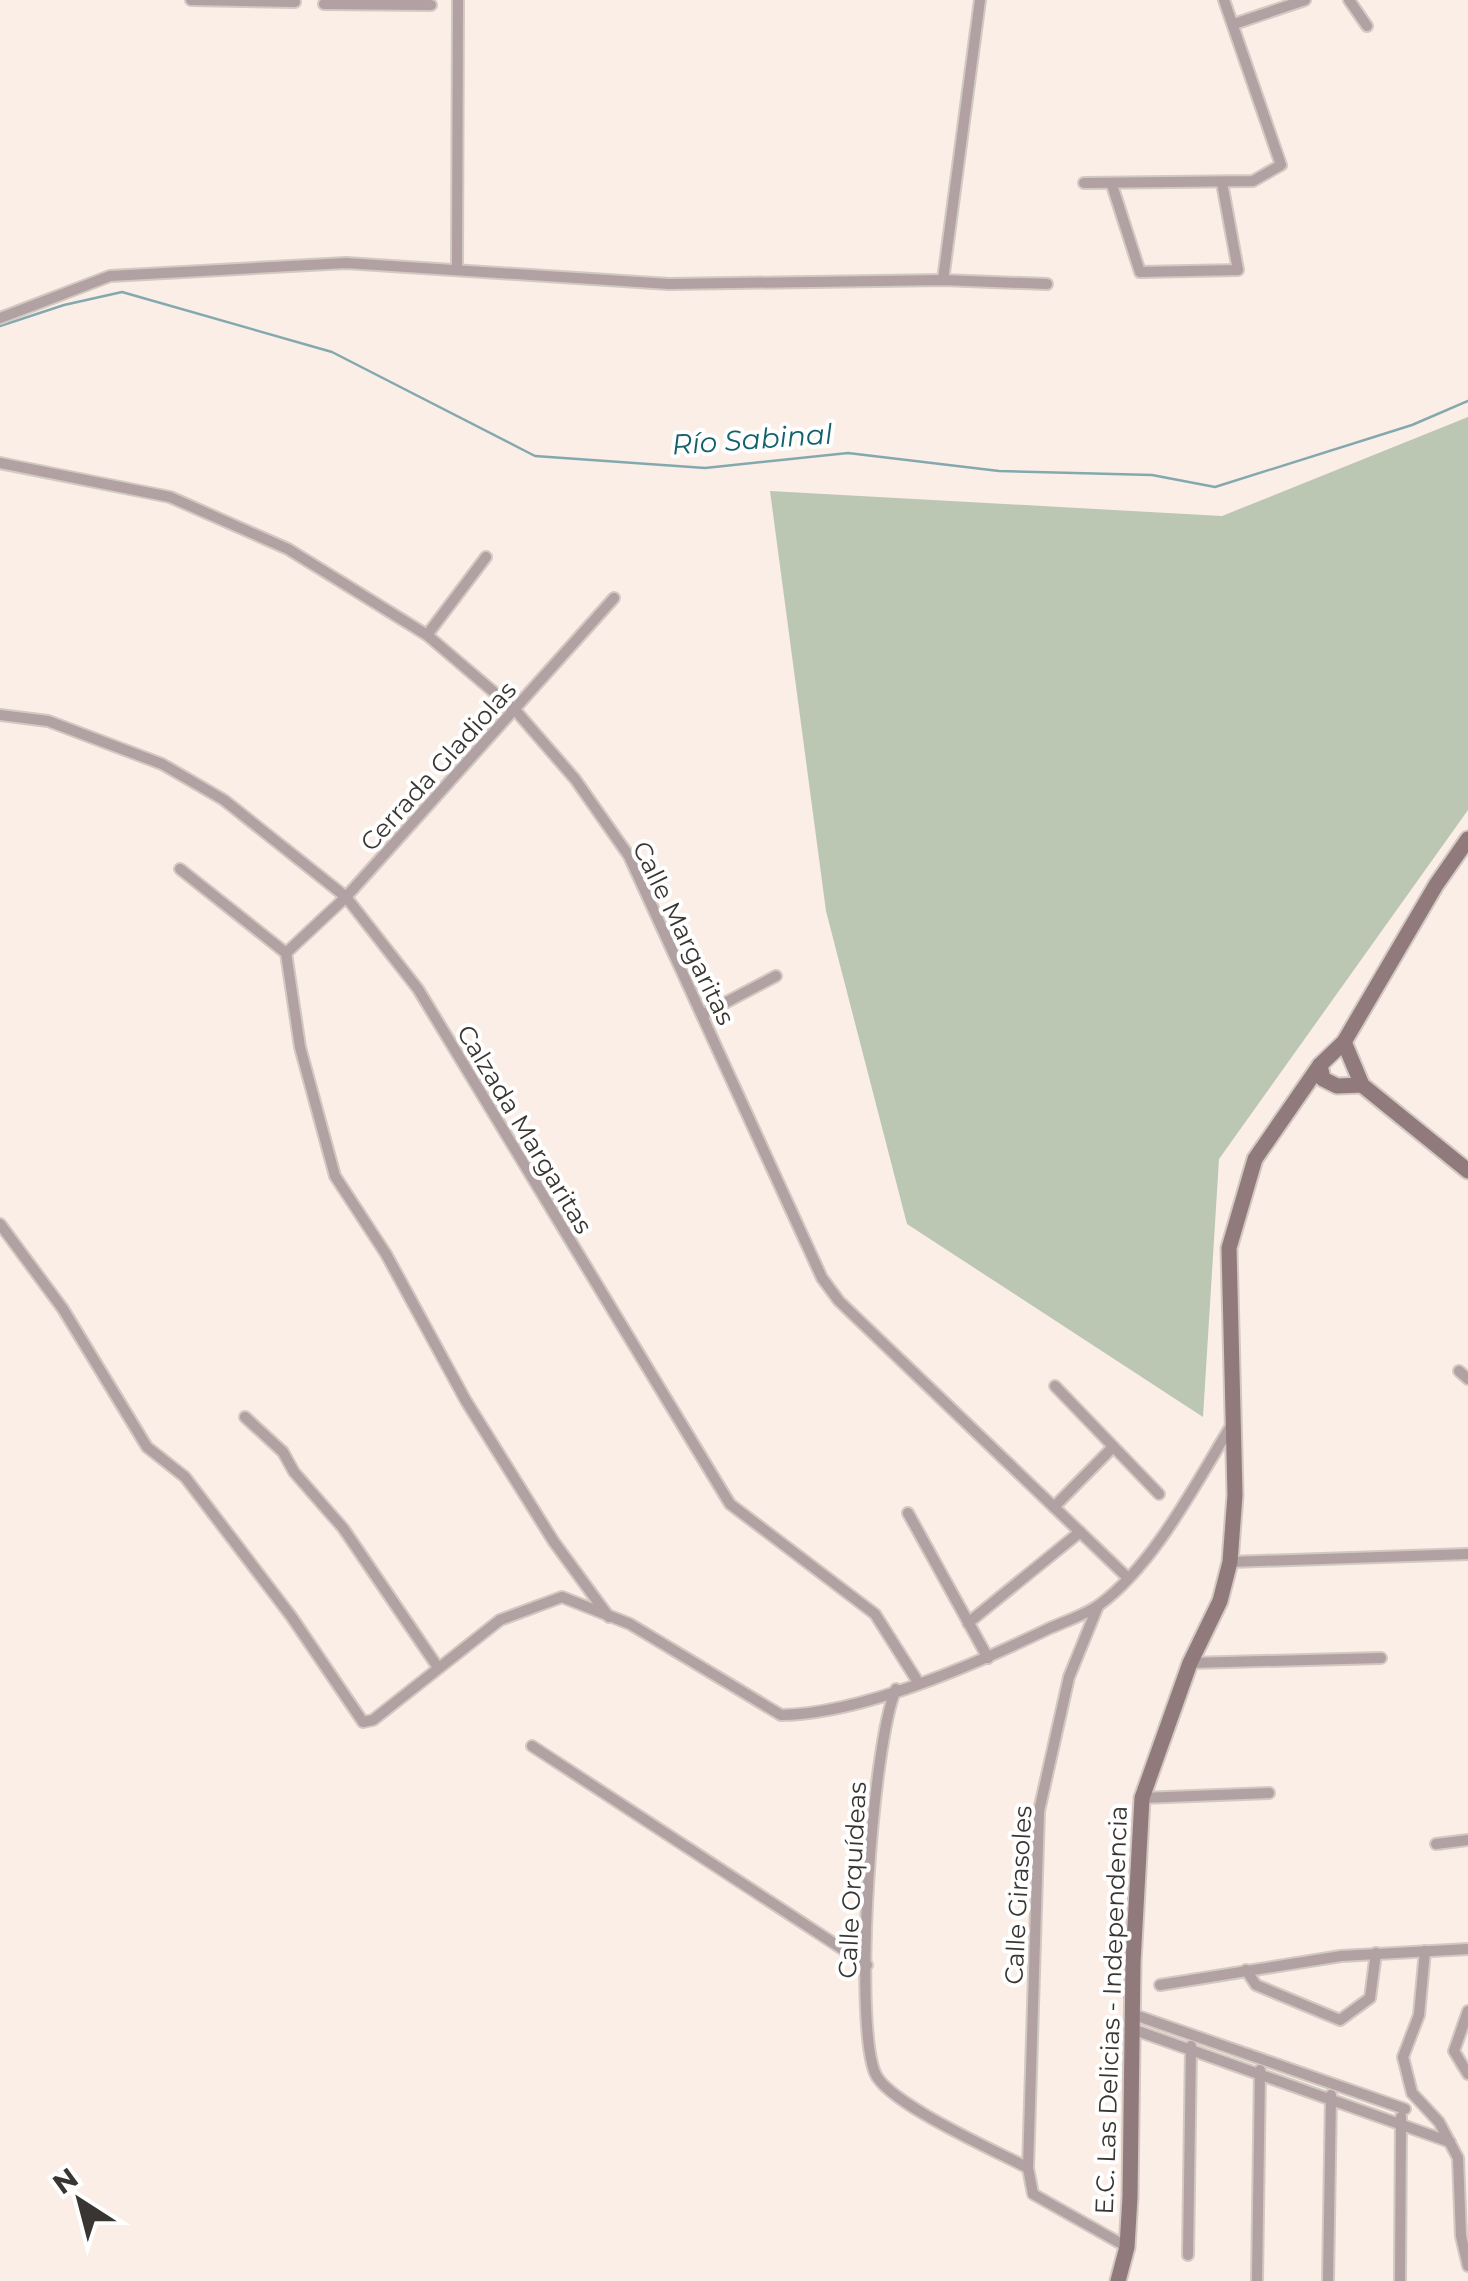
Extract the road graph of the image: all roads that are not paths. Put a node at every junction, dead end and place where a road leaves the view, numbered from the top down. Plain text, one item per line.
1 (191, 0) edge
2 (204, 0) edge
3 (458, 0) edge
4 (980, 0) edge
5 (1224, 0) edge
6 (1305, 0) edge
7 (1349, 0) edge
8 (276, 1) edge
9 (294, 2) edge
10 (339, 2) edge
11 (412, 2) edge
12 (324, 4) dead end
13 (431, 5) dead end
14 (1234, 24) junction
15 (1367, 26) dead end
16 (1084, 183) dead end
17 (1222, 183) junction
18 (1112, 185) junction
19 (457, 267) junction
20 (943, 280) junction
21 (1048, 284) dead end
22 (0, 318) edge
23 (0, 463) edge
24 (486, 557) dead end
25 (614, 598) dead end
26 (427, 635) junction
27 (516, 711) junction
28 (0, 715) edge
29 (1468, 839) edge
30 (180, 869) dead end
31 (346, 898) junction
32 (286, 954) junction
33 (776, 976) dead end
34 (702, 1015) junction
35 (1344, 1042) junction
36 (1320, 1066) junction
37 (1362, 1085) junction
38 (1468, 1172) edge
39 (0, 1224) edge
40 (1055, 1386) dead end
41 (245, 1417) dead end
42 (1232, 1426) junction
43 (1112, 1448) junction
44 (1159, 1494) dead end
45 (1054, 1507) junction
46 (908, 1513) dead end
47 (1080, 1532) junction
48 (1468, 1554) edge
49 (1230, 1562) junction
50 (1128, 1578) junction
51 (1098, 1606) junction
52 (610, 1618) junction
53 (968, 1623) junction
54 (988, 1658) junction
55 (1381, 1658) dead end
56 (1190, 1663) junction
57 (438, 1666) junction
58 (918, 1682) junction
59 (896, 1689) junction
60 (532, 1746) dead end
61 (1269, 1793) dead end
62 (1142, 1798) junction
63 (1468, 1840) edge
64 (1436, 1844) dead end
65 (1468, 1949) edge
66 (1426, 1951) junction
67 (1376, 1953) junction
68 (867, 1965) junction
69 (1246, 1970) junction
70 (1160, 1985) dead end
71 (1468, 2011) edge
72 (1132, 2022) junction
73 (1193, 2036) junction
74 (1190, 2050) junction
75 (1262, 2060) junction
76 (1468, 2074) edge
77 (1259, 2076) junction
78 (1333, 2084) junction
79 (1412, 2094) junction
80 (1331, 2100) junction
81 (1405, 2109) junction
82 (1399, 2123) junction
83 (1450, 2142) junction
84 (1028, 2168) junction
85 (1127, 2248) junction
86 (1188, 2255) dead end
87 (1468, 2266) edge
88 (1118, 2281) edge
89 (1257, 2281) edge
90 (1328, 2281) edge
91 (1400, 2281) edge

1 - 2 street
2 - 8 street
3 - 19 street
4 - 20 street
5 - 14 street
6 - 14 street
7 - 15 street
8 - 9 street
10 - 11 street
10 - 12 street
11 - 13 street
14 - 17 street
16 - 18 street
17 - 18 street
17 - 18 street
19 - 20 street
19 - 22 street
20 - 21 street
23 - 26 street, Calle Margaritas
24 - 26 street
25 - 27 street, Cerrada Gladiolas
26 - 27 street, Calle Margaritas
27 - 31 street, Cerrada Gladiolas
27 - 34 street, Calle Margaritas
28 - 31 street, Calzada Margaritas
29 - 35 street, E.C. Las Delicias - Independencia
30 - 32 street
31 - 32 street, Cerrada Gladiolas
31 - 58 street, Calzada Margaritas
32 - 52 street
33 - 34 street
34 - 45 street, Calle Margaritas
35 - 36 street, E.C. Las Delicias - Independencia
35 - 37 street
36 - 37 street
36 - 42 street, E.C. Las Delicias - Independencia
37 - 38 street
39 - 57 street
40 - 43 street
41 - 57 street
42 - 49 street, E.C. Las Delicias - Independencia
42 - 50 street
43 - 44 street
43 - 45 street
45 - 47 street, Calle Margaritas
46 - 53 street
47 - 50 street, Calle Margaritas
47 - 53 street
48 - 49 street
49 - 56 street, E.C. Las Delicias - Independencia
50 - 51 street
51 - 54 street
51 - 84 street, Calle Girasoles
52 - 57 street
52 - 59 street
53 - 54 street
54 - 58 street
55 - 56 street
56 - 62 street, E.C. Las Delicias - Independencia
58 - 59 street
59 - 68 street, Calle Orquídeas
60 - 68 street
61 - 62 street
62 - 72 street, E.C. Las Delicias - Independencia
63 - 64 street
65 - 66 street
66 - 67 street
66 - 79 street
67 - 69 street
67 - 69 street
68 - 84 street, Calle Orquídeas
69 - 70 street
71 - 76 street
72 - 73 street
72 - 74 street
72 - 85 street, E.C. Las Delicias - Independencia
73 - 74 street
73 - 75 street
74 - 77 street
74 - 86 street
75 - 77 street
75 - 78 street
77 - 80 street
77 - 89 street
78 - 80 street
78 - 81 street
79 - 81 street
79 - 83 street
80 - 82 street
80 - 90 street
81 - 82 street
82 - 83 street
82 - 91 street
83 - 87 street
84 - 85 street, Calle Girasoles
85 - 88 street, E.C. Las Delicias - Independencia

